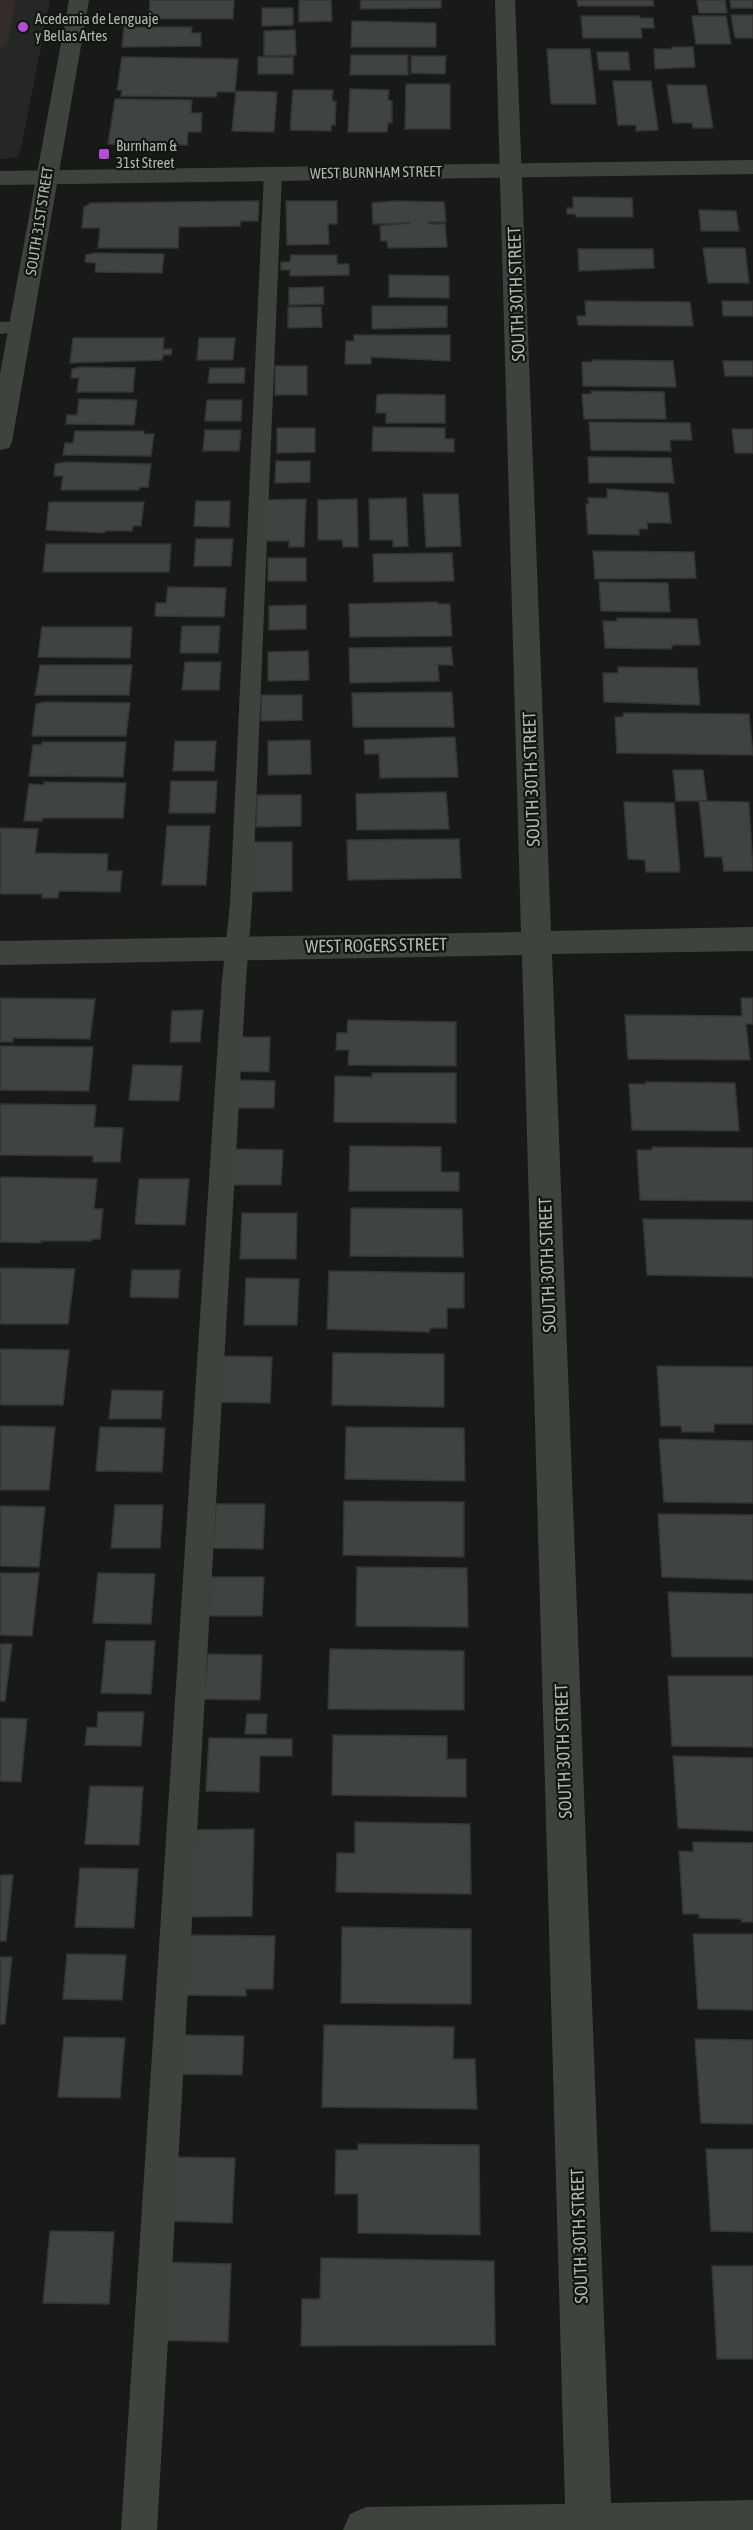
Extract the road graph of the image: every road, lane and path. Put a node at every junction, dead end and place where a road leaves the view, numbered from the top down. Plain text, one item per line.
1 (79, 0) edge
2 (506, 0) edge
3 (753, 167) edge
4 (511, 170) junction
5 (273, 173) junction
6 (45, 177) junction
7 (0, 178) edge
8 (10, 327) edge
9 (0, 442) edge
10 (753, 939) edge
11 (536, 942) junction
12 (236, 949) junction
13 (0, 953) edge
14 (753, 2523) edge
15 (589, 2527) edge
16 (139, 2530) edge
17 (366, 2530) edge

1 - 6 street, SOUTH 31ST STREET
2 - 4 street, SOUTH 30TH STREET
3 - 4 street, WEST BURNHAM STREET
4 - 5 street, WEST BURNHAM STREET
4 - 11 street, SOUTH 30TH STREET
5 - 6 street, WEST BURNHAM STREET
5 - 12 lane
6 - 7 street, WEST BURNHAM STREET
6 - 8 street, SOUTH 31ST STREET
8 - 9 street, SOUTH 31ST STREET
10 - 11 street, WEST ROGERS STREET
11 - 12 street, WEST ROGERS STREET
11 - 15 street, SOUTH 30TH STREET
12 - 13 street, WEST ROGERS STREET
12 - 16 lane
14 - 15 street
15 - 17 street

